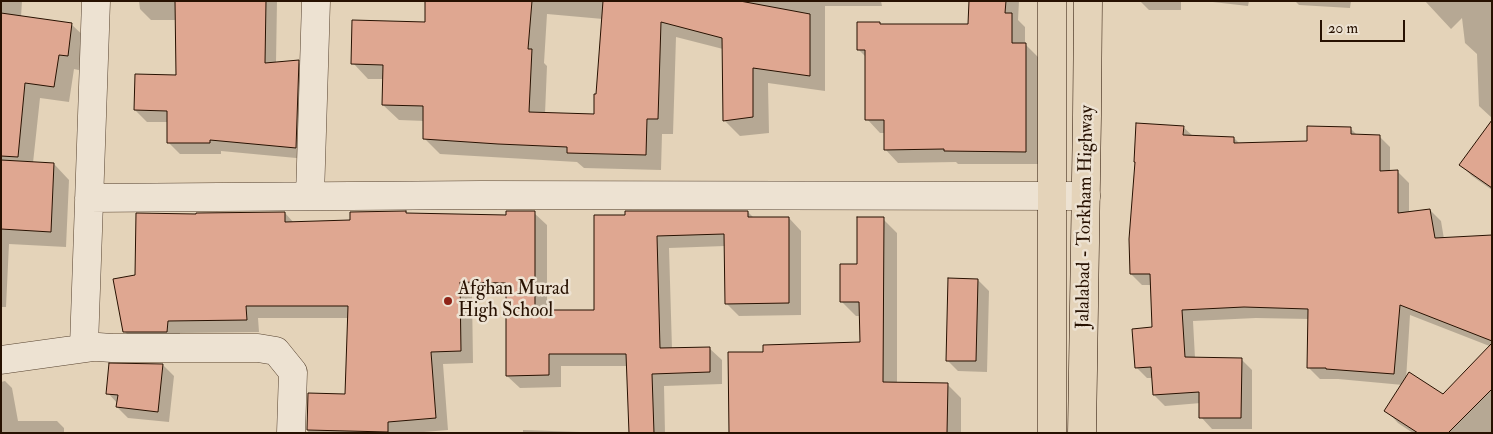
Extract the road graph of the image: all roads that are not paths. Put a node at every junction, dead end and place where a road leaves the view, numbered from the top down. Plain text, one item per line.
1 (96, 1) edge
2 (316, 1) edge
3 (1052, 1) edge
4 (1088, 1) edge
5 (1051, 195) junction
6 (310, 196) junction
7 (1086, 196) junction
8 (89, 198) junction
9 (94, 347) junction
10 (1, 360) edge
11 (290, 433) edge
12 (1052, 433) edge
13 (1082, 433) edge

1 - 8 street
2 - 6 street
3 - 5 highway, Jalalabad - Torkham Highway
4 - 7 highway, Jalalabad - Torkham Highway
5 - 6 street
5 - 7 street
5 - 12 highway, Jalalabad - Torkham Highway
6 - 8 street
7 - 13 highway, Jalalabad - Torkham Highway
8 - 9 street
9 - 10 street
9 - 11 street

